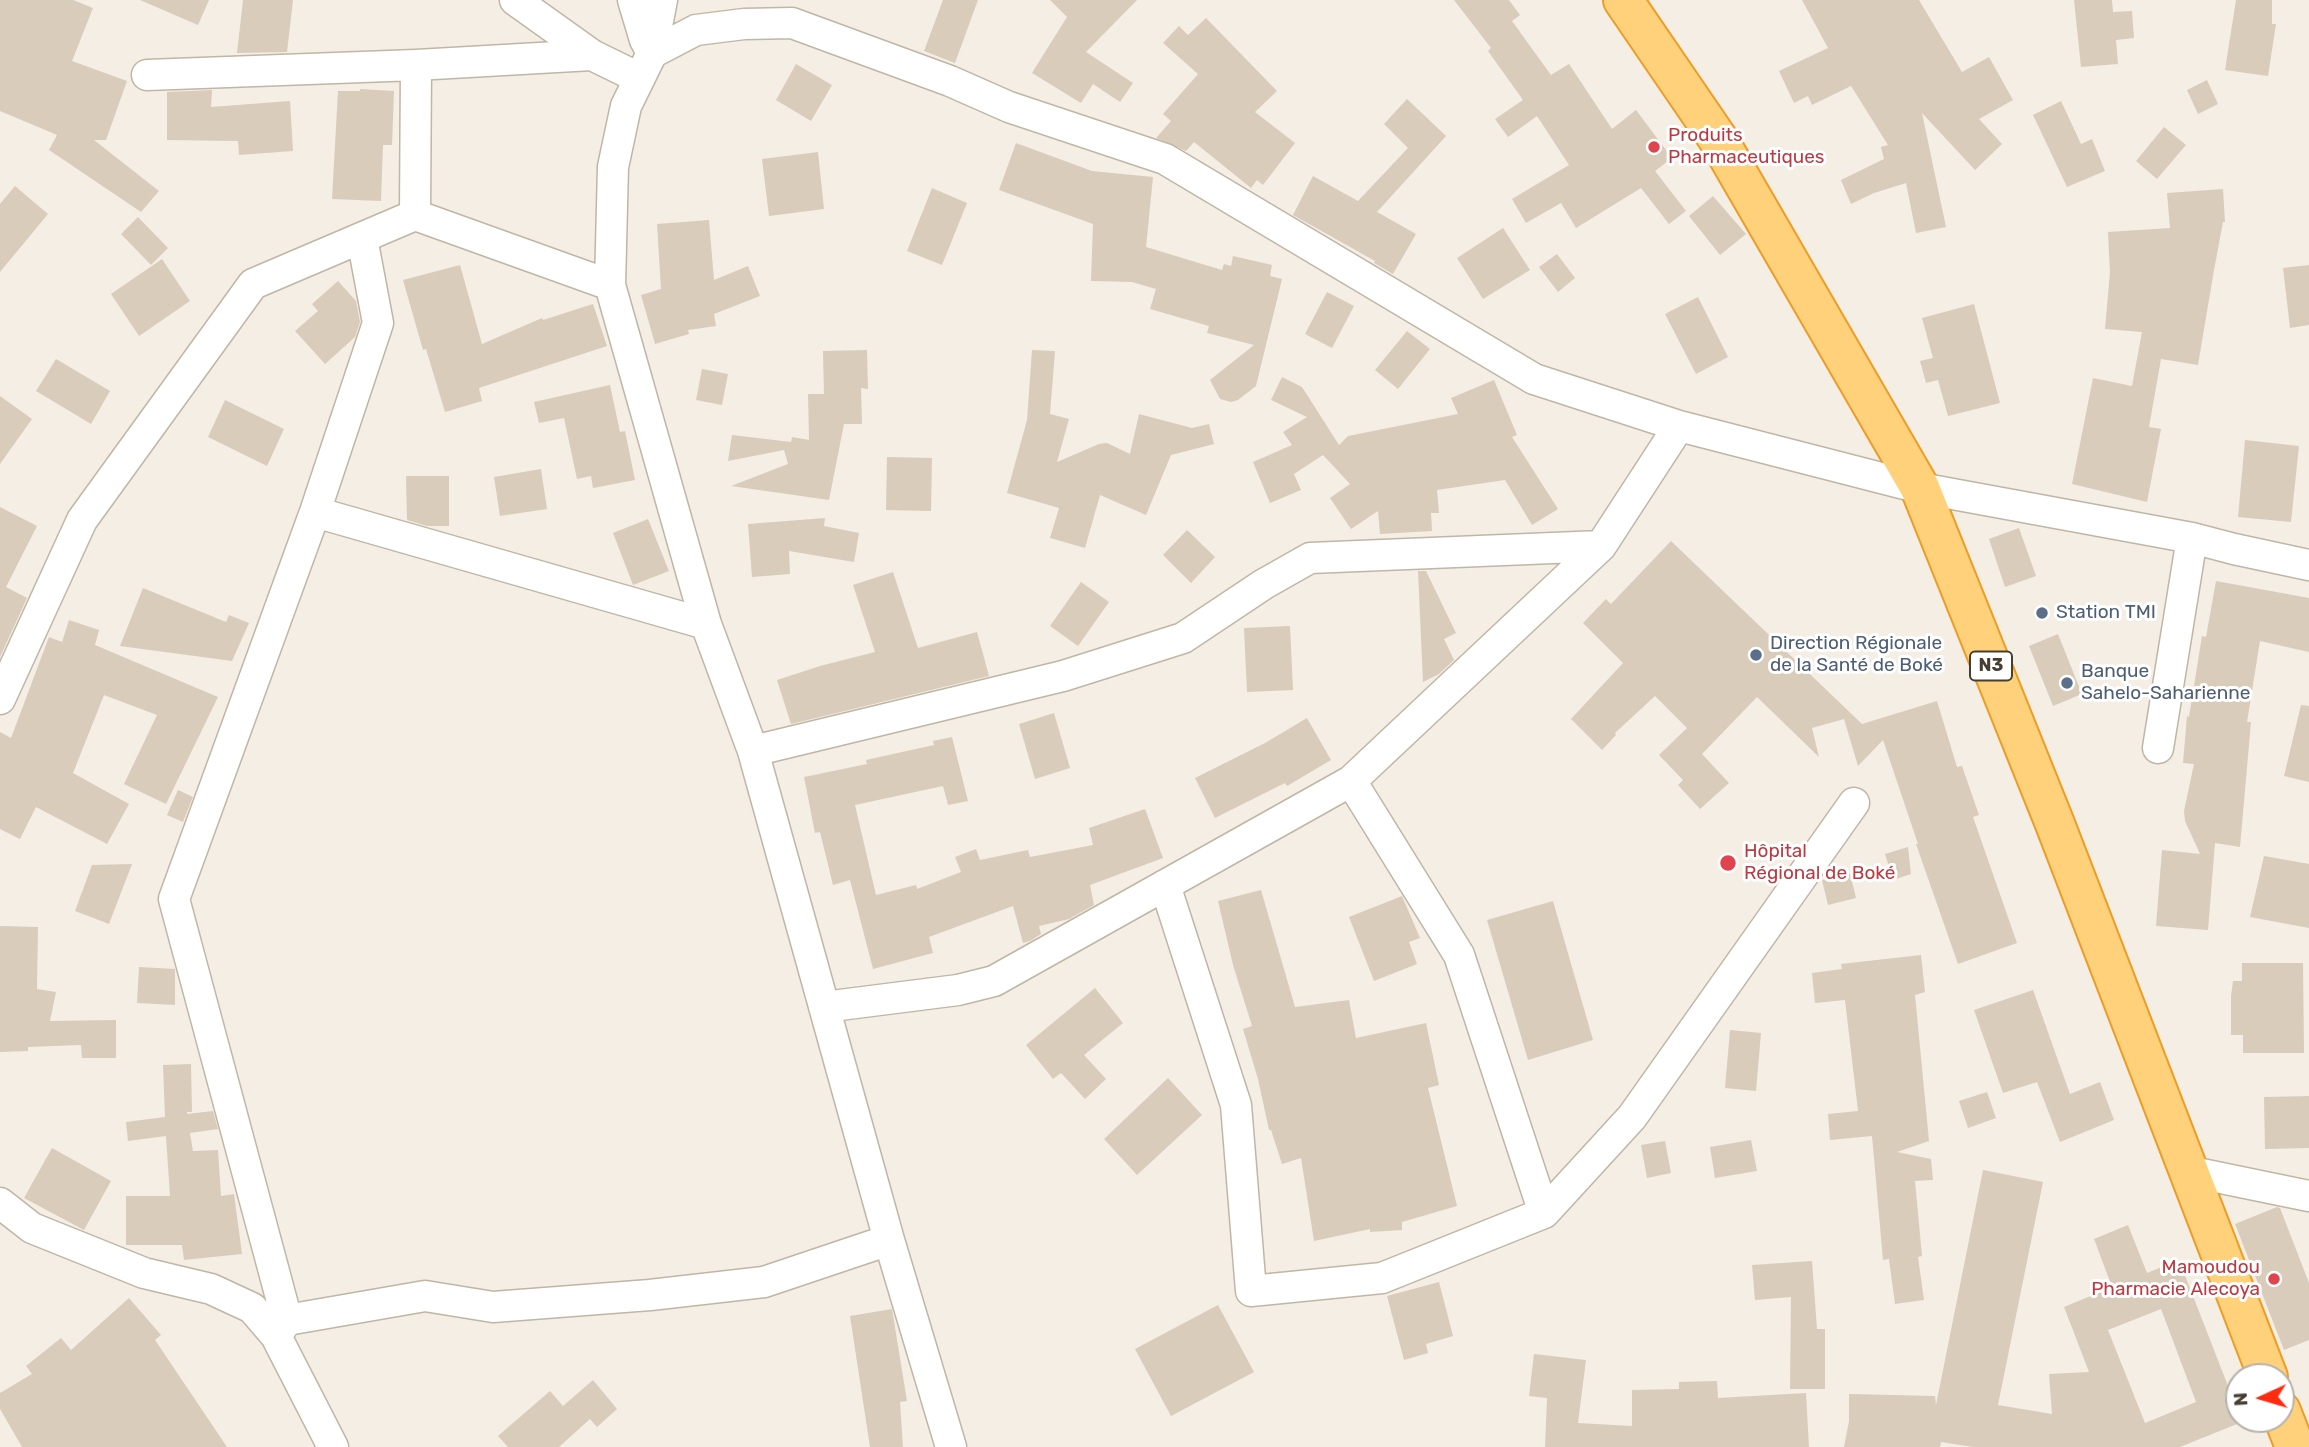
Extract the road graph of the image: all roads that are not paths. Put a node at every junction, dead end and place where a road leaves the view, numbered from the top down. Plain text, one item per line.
1 (515, 0) edge
2 (633, 0) edge
3 (662, 0) edge
4 (1623, 0) edge
5 (592, 55) junction
6 (416, 65) junction
7 (646, 65) junction
8 (147, 75) dead end
9 (415, 215) junction
10 (362, 238) junction
11 (610, 285) junction
12 (1679, 426) junction
13 (1920, 488) junction
14 (315, 512) junction
15 (2192, 538) junction
16 (1601, 546) junction
17 (2309, 565) edge
18 (706, 624) junction
19 (0, 699) edge
20 (2158, 748) dead end
21 (753, 751) junction
22 (1351, 781) junction
23 (1854, 803) dead end
24 (1165, 885) junction
25 (824, 1007) junction
26 (2188, 1171) junction
27 (2309, 1196) edge
28 (0, 1203) edge
29 (1544, 1213) junction
30 (889, 1240) junction
31 (281, 1328) junction
32 (2263, 1363) edge
33 (333, 1447) edge
34 (951, 1447) edge

1 - 5 street
2 - 7 street
3 - 7 street
4 - 13 highway, N3
5 - 6 street
5 - 7 street
6 - 8 street
6 - 9 street
7 - 11 street
7 - 12 street
9 - 10 street
9 - 11 street
10 - 14 street
10 - 19 street
11 - 18 street
12 - 13 street
12 - 16 street
13 - 15 street
13 - 26 highway, N3
14 - 18 street
14 - 31 street
15 - 17 street
15 - 20 street
16 - 21 street
16 - 22 street
18 - 21 street
21 - 25 street
22 - 24 street
22 - 29 street
23 - 29 street
24 - 25 street
24 - 29 street
25 - 30 street
26 - 27 street
26 - 32 highway, N3
28 - 31 street
30 - 31 street
30 - 34 street
31 - 33 street

